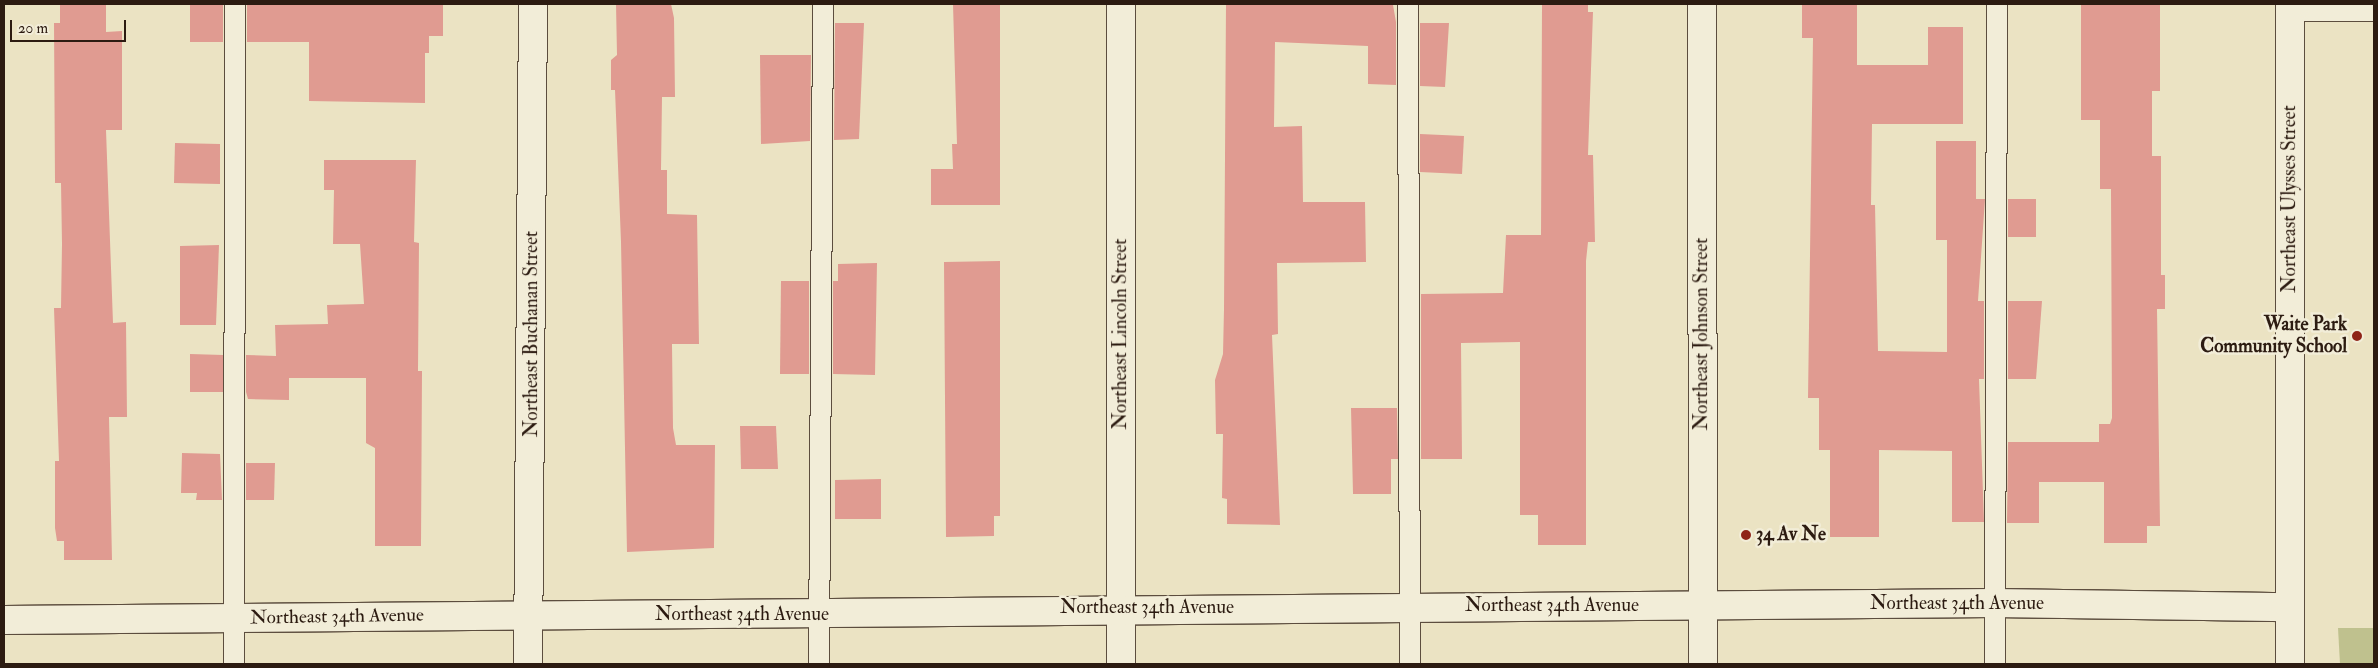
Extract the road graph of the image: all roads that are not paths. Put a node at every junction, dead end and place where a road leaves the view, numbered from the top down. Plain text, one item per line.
1 (235, 4) edge
2 (533, 4) edge
3 (823, 4) edge
4 (1121, 4) edge
5 (1408, 4) edge
6 (1702, 4) edge
7 (1997, 4) edge
8 (2290, 5) edge
9 (2374, 7) edge
10 (1993, 603) junction
11 (1703, 605) junction
12 (1409, 606) junction
13 (2290, 607) junction
14 (1121, 609) junction
15 (531, 615) junction
16 (819, 615) junction
17 (234, 619) junction
18 (4, 620) edge
19 (234, 664) edge
20 (528, 664) edge
21 (819, 664) edge
22 (1121, 664) edge
23 (1410, 664) edge
24 (1703, 664) edge
25 (1995, 664) edge
26 (2290, 664) edge

1 - 17 lane
2 - 15 street, Northeast Buchanan Street
3 - 16 lane
4 - 14 street, Northeast Lincoln Street
5 - 12 lane
6 - 11 street, Northeast Johnson Street
7 - 10 lane
8 - 9 street
8 - 13 street, Northeast Ulysses Street
10 - 11 street, Northeast 34th Avenue
10 - 13 street, Northeast 34th Avenue
10 - 25 lane
11 - 12 street, Northeast 34th Avenue
11 - 24 street, Northeast Johnson Street
12 - 14 street, Northeast 34th Avenue
12 - 23 lane
13 - 26 street, Northeast Ulysses Street
14 - 16 street, Northeast 34th Avenue
14 - 22 street, Northeast Lincoln Street
15 - 16 street, Northeast 34th Avenue
15 - 17 street, Northeast 34th Avenue
15 - 20 street, Northeast Buchanan Street
16 - 21 lane
17 - 18 street, Northeast 34th Avenue
17 - 19 lane

